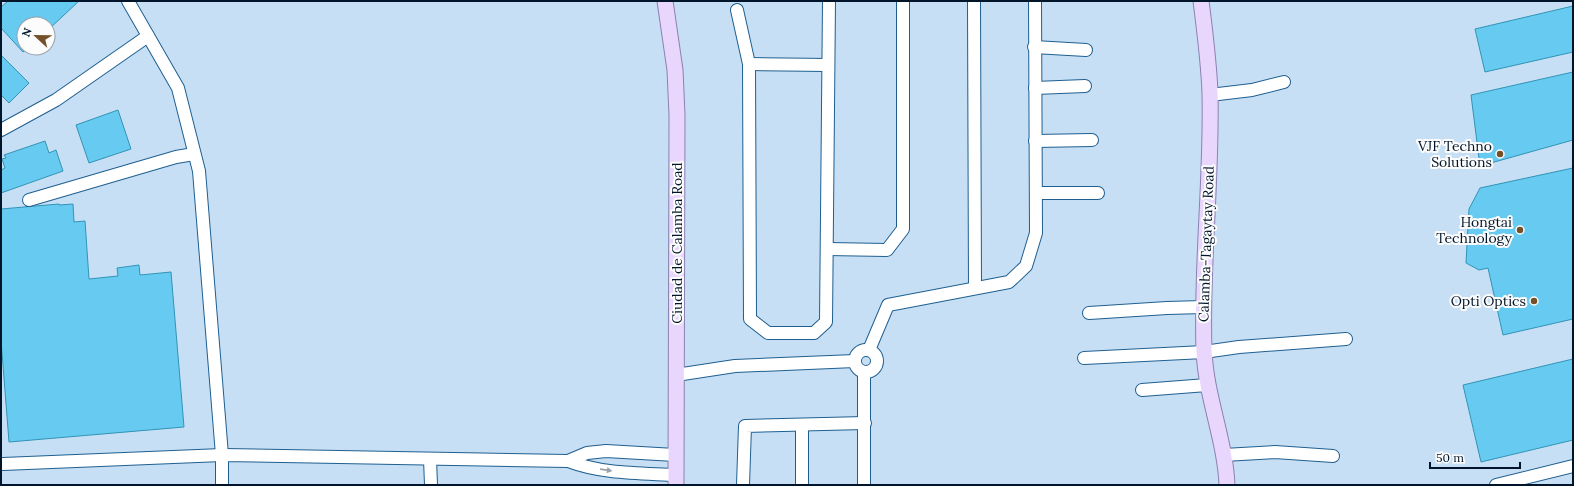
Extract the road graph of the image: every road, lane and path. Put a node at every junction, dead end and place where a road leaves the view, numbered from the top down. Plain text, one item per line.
1 (128, 1) edge
2 (665, 1) edge
3 (829, 1) edge
4 (903, 1) edge
5 (974, 1) edge
6 (1034, 1) edge
7 (1201, 1) edge
8 (737, 10) dead end
9 (148, 36) junction
10 (1034, 47) junction
11 (1086, 50) dead end
12 (749, 64) junction
13 (828, 65) junction
14 (1284, 82) dead end
15 (1085, 86) dead end
16 (1035, 88) junction
17 (1210, 94) junction
18 (1, 130) edge
19 (1092, 140) dead end
20 (1036, 141) junction
21 (194, 154) junction
22 (1036, 193) junction
23 (1098, 194) dead end
24 (29, 200) dead end
25 (827, 249) junction
26 (975, 288) junction
27 (1203, 307) junction
28 (1089, 313) dead end
29 (1346, 339) dead end
30 (869, 350) junction
31 (1204, 352) junction
32 (1084, 358) dead end
33 (855, 362) junction
34 (864, 372) junction
35 (676, 375) junction
36 (1207, 384) junction
37 (1142, 390) dead end
38 (865, 423) junction
39 (802, 425) junction
40 (675, 454) junction
41 (1224, 455) junction
42 (222, 456) junction
43 (1333, 456) dead end
44 (430, 458) junction
45 (568, 461) junction
46 (3, 464) dead end
47 (1573, 466) edge
48 (676, 480) edge
49 (222, 485) edge
50 (430, 485) edge
51 (743, 485) edge
52 (802, 485) edge
53 (864, 485) edge
54 (1227, 485) edge
55 (1496, 485) edge

1 - 9 street
2 - 35 main road, Ciudad de Calamba Road
3 - 13 street
4 - 25 street
5 - 26 street
6 - 10 street
7 - 17 main road, Calamba-Tagaytay Road
8 - 12 street
9 - 18 street
9 - 21 street
10 - 11 street
10 - 16 street
12 - 13 street
12 - 25 street
13 - 25 street
14 - 17 street
15 - 16 street
16 - 20 street
17 - 27 main road, Calamba-Tagaytay Road
19 - 20 street
20 - 22 street
21 - 24 street
21 - 42 street
22 - 23 street
22 - 26 street
26 - 30 street
27 - 28 street
27 - 31 main road, Calamba-Tagaytay Road
29 - 31 street
30 - 33 street
30 - 34 street
31 - 32 street
31 - 36 main road, Calamba-Tagaytay Road
33 - 34 street
33 - 35 street
34 - 38 street
35 - 40 main road, Ciudad de Calamba Road
36 - 37 street
36 - 41 main road, Calamba-Tagaytay Road
38 - 39 street
38 - 53 street
39 - 51 street
39 - 52 street
40 - 45 street
40 - 48 main road, Ciudad de Calamba Road
41 - 43 street
41 - 54 main road, Calamba-Tagaytay Road
42 - 44 street
42 - 46 street
42 - 49 street
44 - 45 street
44 - 50 street
45 -> 48 street
47 - 55 street

